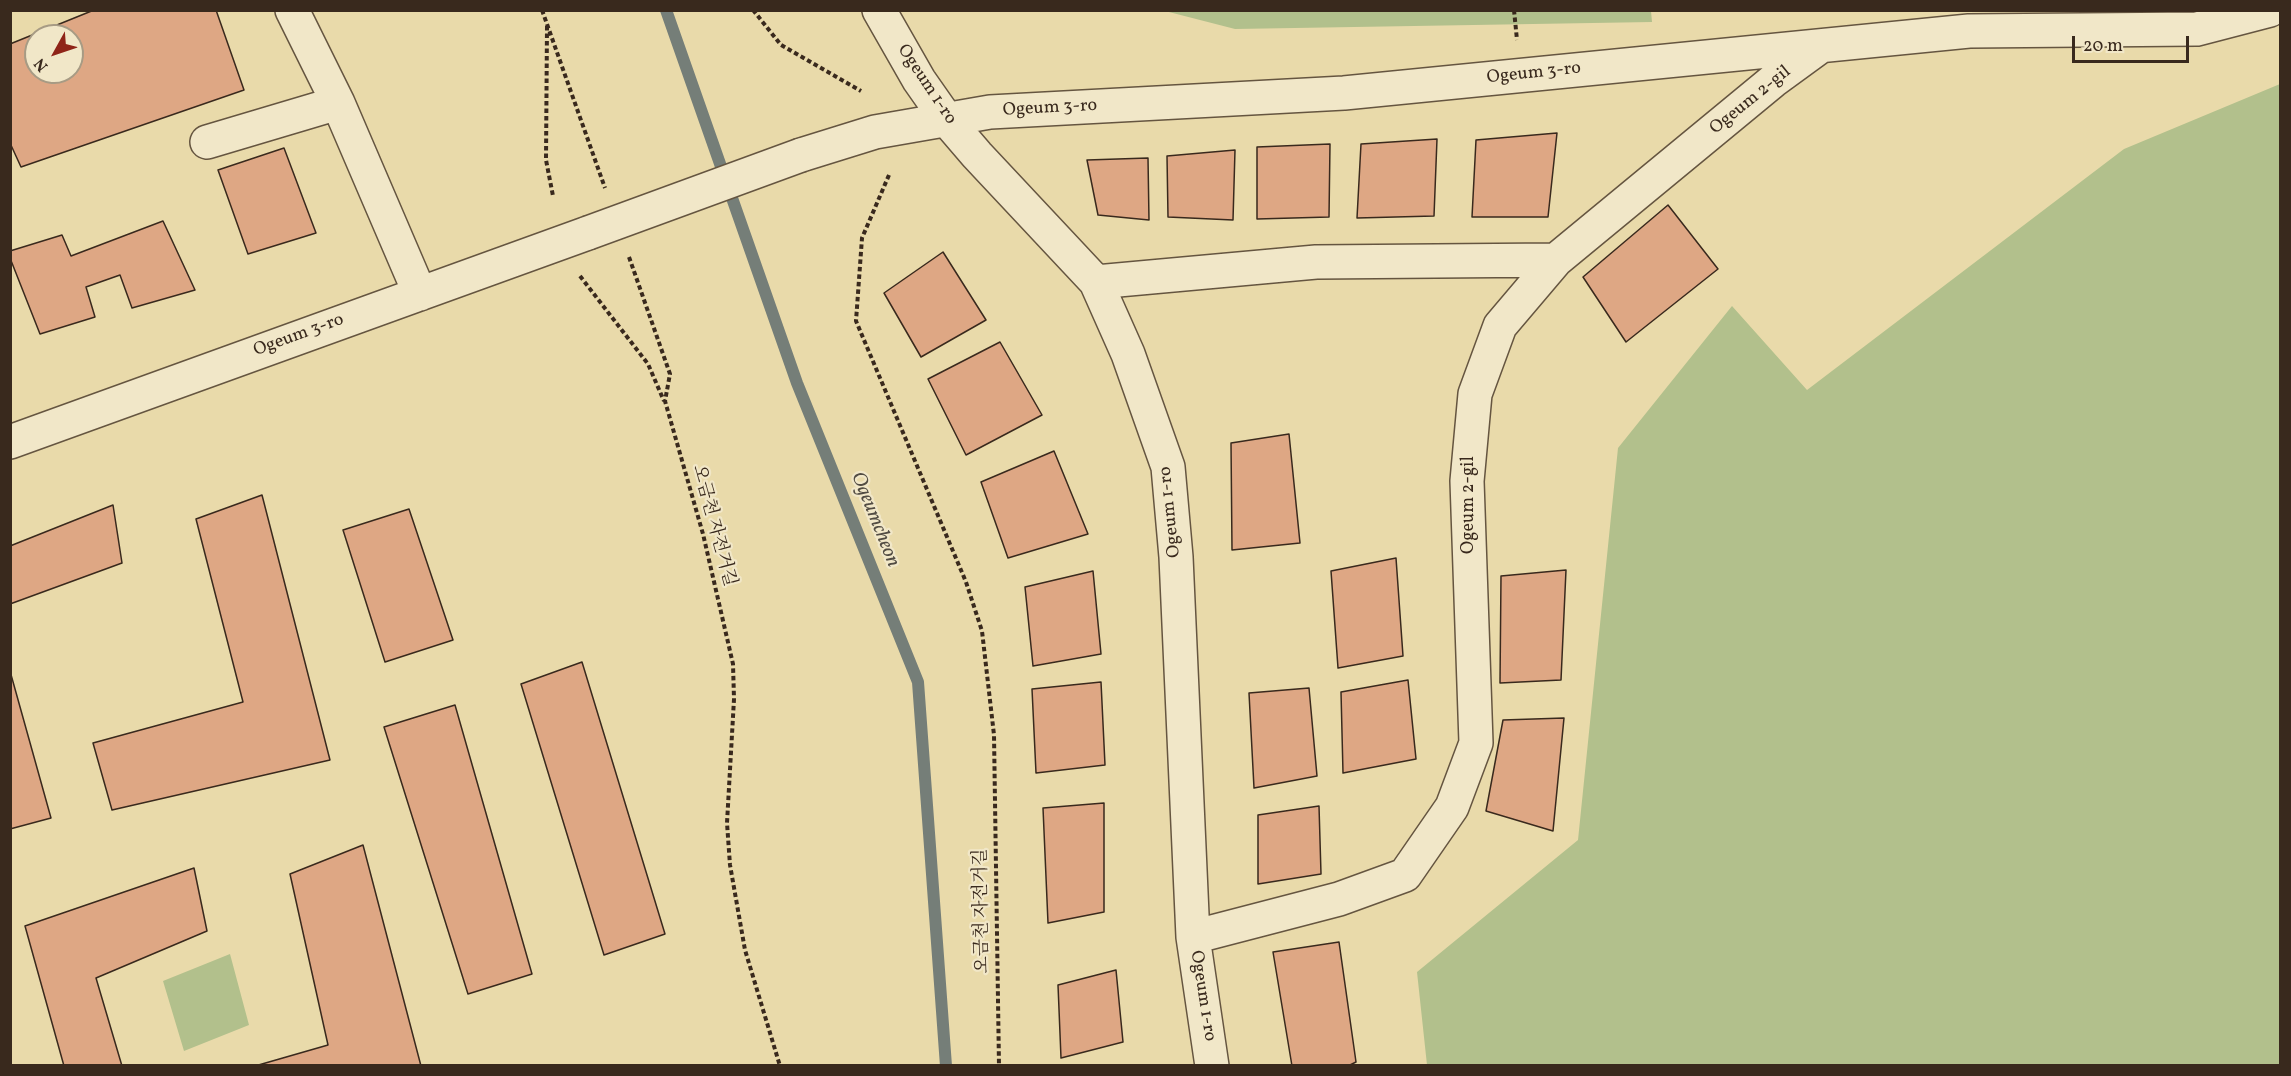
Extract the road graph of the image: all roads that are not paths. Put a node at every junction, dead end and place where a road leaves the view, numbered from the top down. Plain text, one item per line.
1 (292, 10) edge
2 (879, 10) edge
3 (2270, 10) edge
4 (1821, 46) junction
5 (338, 103) junction
6 (947, 120) junction
7 (207, 142) dead end
8 (1556, 260) junction
9 (1096, 282) junction
10 (420, 294) junction
11 (10, 442) edge
12 (1193, 937) junction
13 (1212, 1065) edge

1 - 5 street
2 - 6 street, Ogeum 1-ro
3 - 4 street, Ogeum 3-ro
4 - 6 street, Ogeum 3-ro
4 - 8 street, Ogeum 2-gil
5 - 7 street
5 - 10 street
6 - 9 street, Ogeum 1-ro
6 - 10 street, Ogeum 3-ro, bridge
8 - 9 street
8 - 12 street, Ogeum 2-gil
9 - 12 street, Ogeum 1-ro
10 - 11 street, Ogeum 3-ro
12 - 13 street, Ogeum 1-ro

